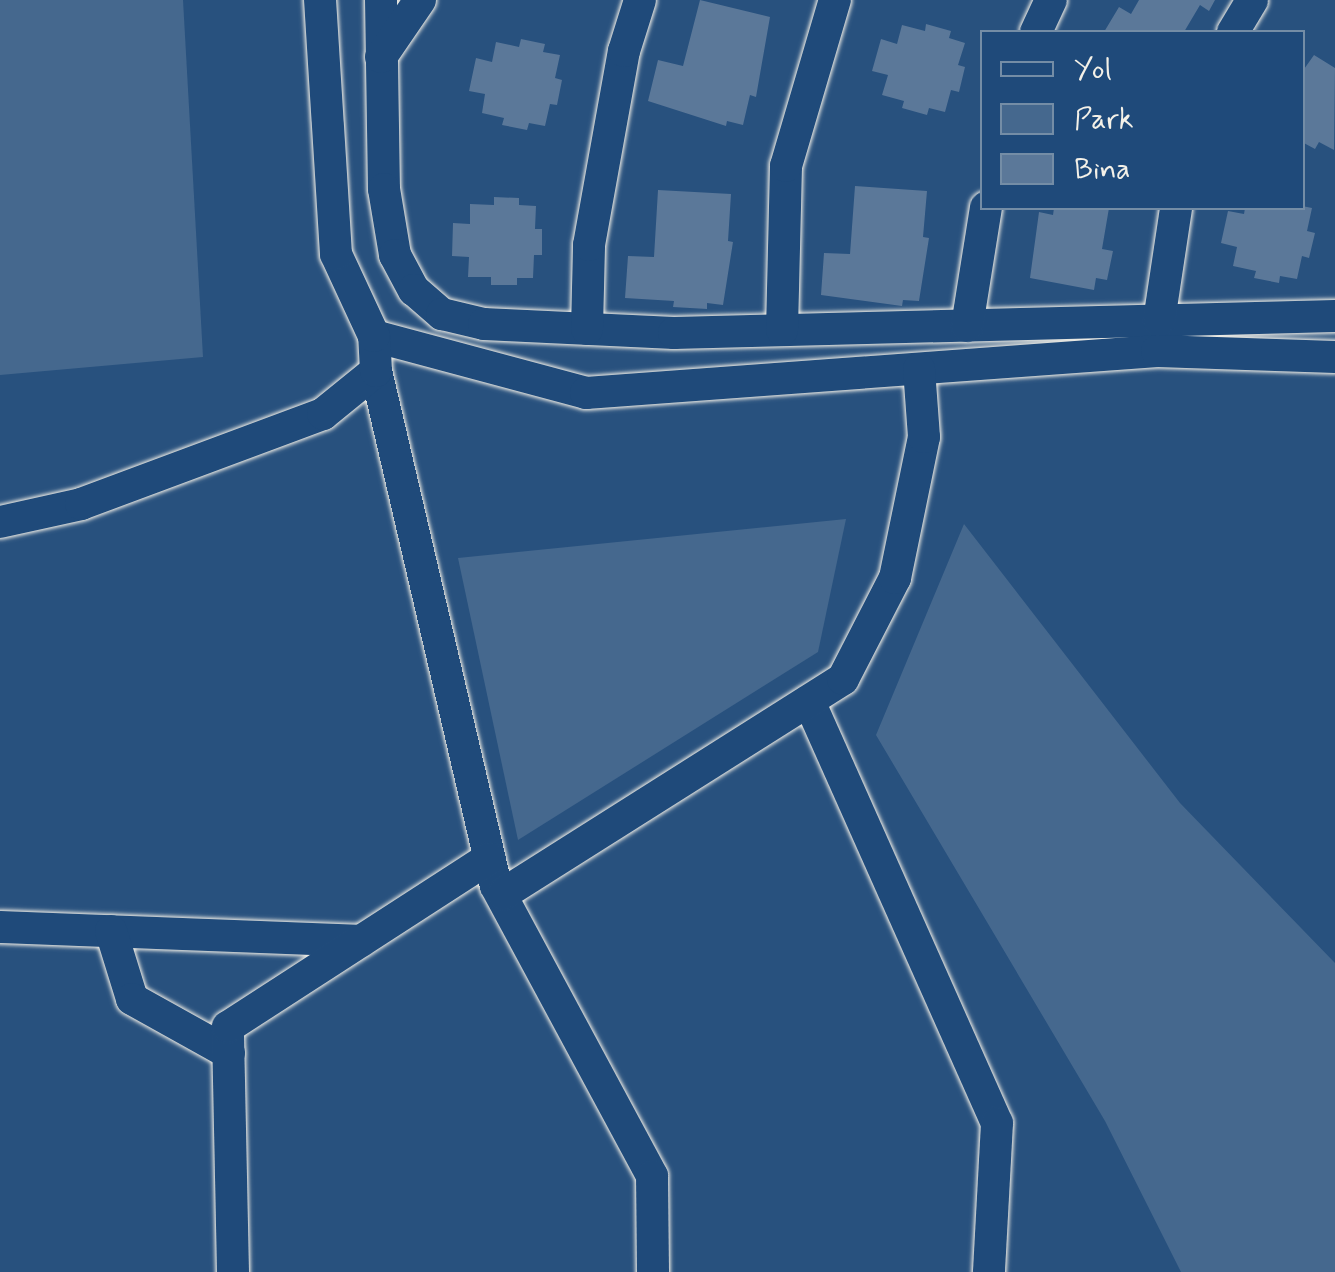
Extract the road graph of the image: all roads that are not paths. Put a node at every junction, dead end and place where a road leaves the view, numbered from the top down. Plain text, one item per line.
1 (320, 0) edge
2 (381, 0) edge
3 (420, 0) edge
4 (640, 0) edge
5 (835, 0) edge
6 (1050, 0) edge
7 (1252, 0) edge
8 (1037, 30) edge
9 (1234, 30) edge
10 (382, 57) junction
11 (986, 210) edge
12 (1176, 210) edge
13 (1335, 316) edge
14 (1159, 321) junction
15 (967, 326) junction
16 (587, 329) junction
17 (782, 330) junction
18 (374, 336) junction
19 (1335, 357) edge
20 (919, 369) junction
21 (376, 371) junction
22 (0, 522) edge
23 (809, 701) junction
24 (489, 858) junction
25 (503, 894) junction
26 (0, 927) edge
27 (111, 931) junction
28 (361, 941) junction
29 (229, 1053) junction
30 (234, 1272) edge
31 (653, 1272) edge
32 (989, 1272) edge

1 - 18 street
2 - 10 street
3 - 10 street
4 - 16 street
5 - 17 street
6 - 8 street
7 - 9 street
10 - 16 street
11 - 15 street
12 - 14 street
13 - 14 street
14 - 15 street
15 - 17 street
16 - 17 street
18 - 20 street
18 - 21 street
19 - 20 street
20 - 23 street
21 - 22 street
21 - 24 street
23 - 25 street
23 - 32 street
24 - 25 street
24 - 28 street
25 - 31 street
26 - 27 street
27 - 28 street
27 - 29 street
28 - 29 street
29 - 30 street

